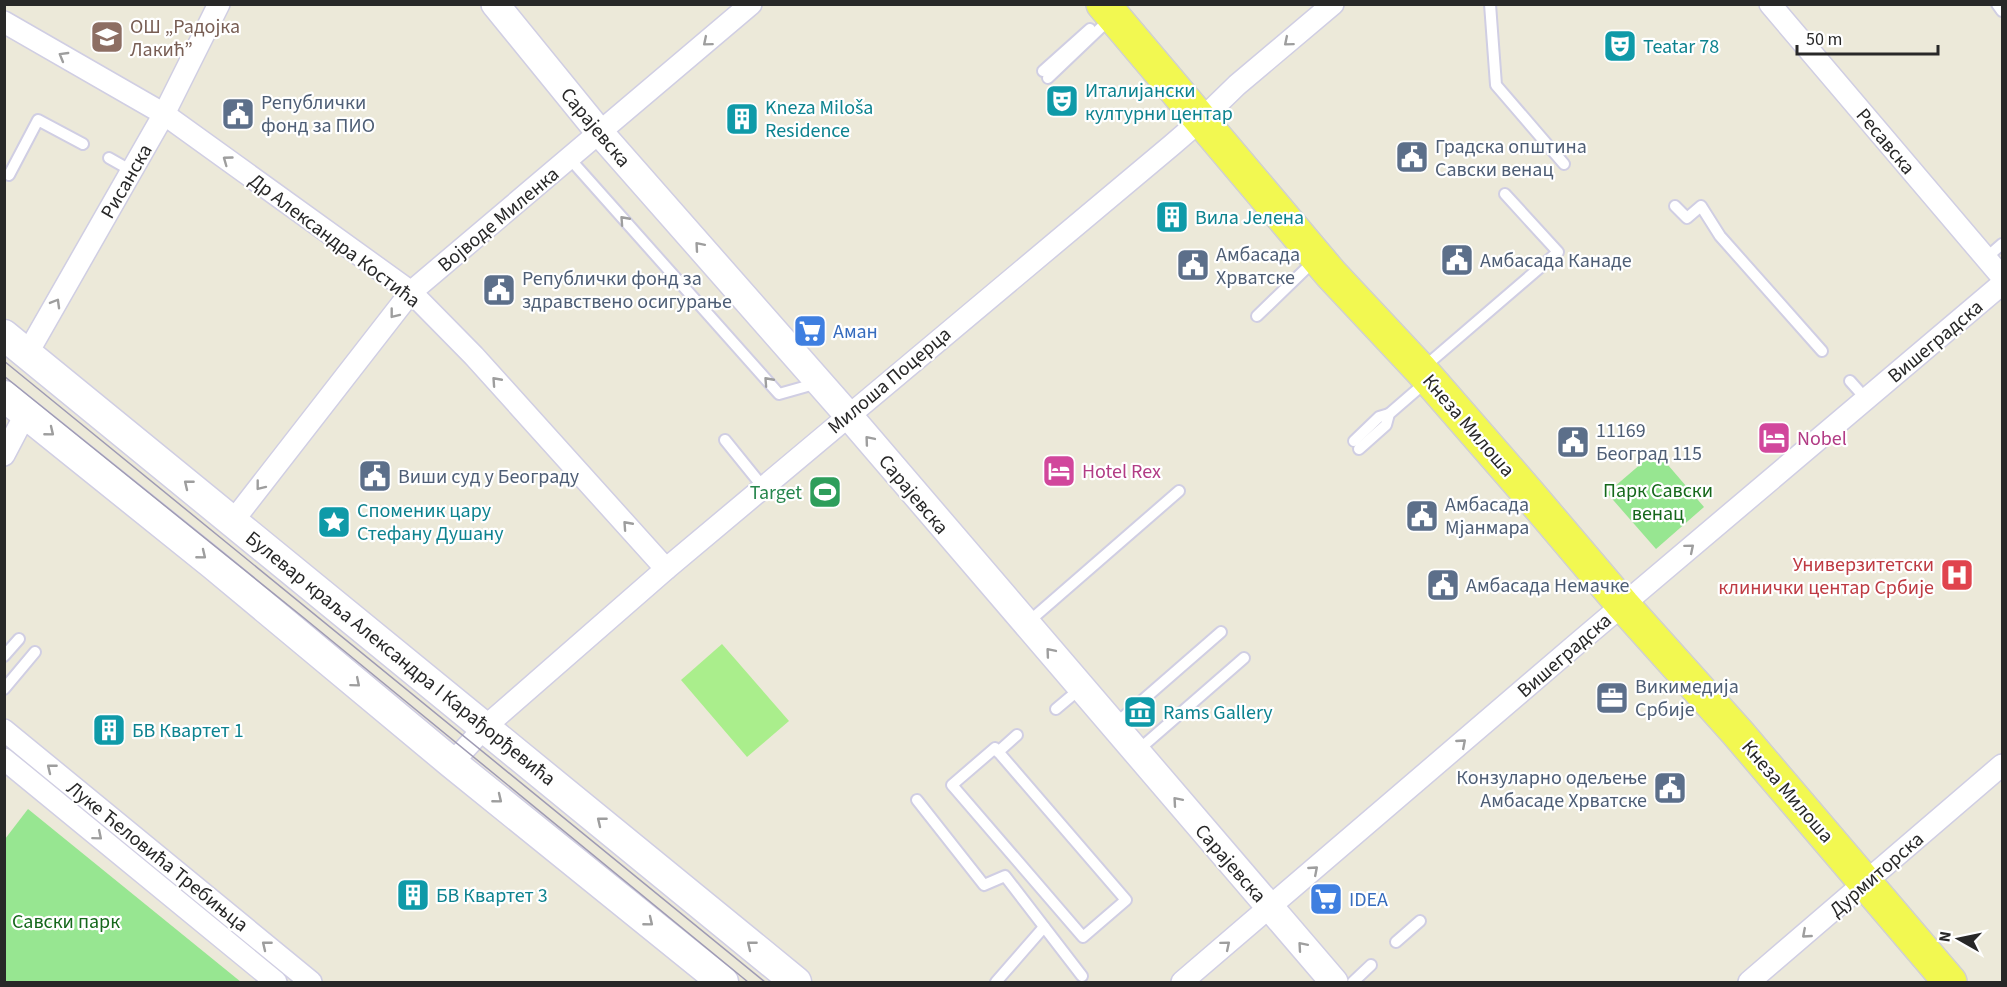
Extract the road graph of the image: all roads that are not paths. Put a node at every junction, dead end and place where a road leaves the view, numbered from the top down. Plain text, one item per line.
1 (219, 4) edge
2 (495, 4) edge
3 (751, 4) edge
4 (1333, 4) edge
5 (1491, 4) edge
6 (1770, 4) edge
7 (1997, 4) edge
8 (1108, 11) edge
9 (2002, 11) edge
10 (6, 28) edge
11 (1046, 75) dead end
12 (164, 114) junction
13 (1201, 120) junction
14 (600, 134) junction
15 (83, 144) dead end
16 (109, 158) dead end
17 (570, 159) junction
18 (1564, 164) dead end
19 (132, 171) junction
20 (9, 175) dead end
21 (1505, 194) dead end
22 (1675, 206) dead end
23 (2002, 244) edge
24 (1317, 257) junction
25 (1986, 258) junction
26 (2002, 277) edge
27 (2002, 284) edge
28 (411, 292) junction
29 (1257, 316) dead end
30 (16, 344) edge
31 (1822, 351) dead end
32 (1425, 375) junction
33 (1850, 381) dead end
34 (819, 383) junction
35 (1866, 399) junction
36 (15, 404) edge
37 (848, 415) junction
38 (725, 440) dead end
39 (1357, 445) dead end
40 (4, 455) edge
41 (763, 487) junction
42 (1179, 491) dead end
43 (233, 521) junction
44 (666, 569) junction
45 (1623, 605) junction
46 (1026, 624) junction
47 (1221, 632) dead end
48 (19, 639) dead end
49 (34, 652) dead end
50 (4, 656) edge
51 (1244, 658) dead end
52 (1079, 686) junction
53 (4, 689) edge
54 (1054, 707) dead end
55 (1113, 726) junction
56 (485, 727) junction
57 (4, 730) edge
58 (1019, 737) dead end
59 (1136, 753) junction
60 (1000, 754) junction
61 (4, 759) edge
62 (452, 763) junction
63 (2002, 765) edge
64 (917, 800) dead end
65 (1866, 882) junction
66 (1270, 909) junction
67 (1420, 921) dead end
68 (1044, 927) junction
69 (1396, 942) dead end
70 (1371, 965) dead end
71 (1082, 976) dead end
72 (276, 982) edge
73 (311, 982) edge
74 (723, 982) edge
75 (796, 982) edge
76 (996, 982) edge
77 (1185, 982) edge
78 (1334, 982) edge
79 (1353, 982) edge
80 (1749, 982) edge
81 (1950, 982) edge

1 - 12 street, Рисанска
2 - 14 street, Сарајевска
3 -> 14 street, Војводе Миленка
4 -> 13 street, Милоша Поцерца
5 - 18 lane
6 - 25 street, Ресавска
7 - 9 lane
8 - 11 lane
8 - 13 main road, Кнеза Милоша
12 -> 10 street, Др Александра Костића
12 - 19 street, Рисанска
28 -> 12 street, Др Александра Костића
13 - 24 main road, Кнеза Милоша
13 - 37 street, Милоша Поцерца
14 - 17 street, Војводе Миленка
34 -> 14 street, Сарајевска
15 - 20 lane
16 - 19 lane
17 - 28 street, Војводе Миленка
34 -> 17 lane
30 -> 19 street, Рисанска
21 - 32 lane
22 - 31 lane
23 - 25 lane
24 - 29 lane
24 - 32 main road, Кнеза Милоша
25 - 26 street, Ресавска
27 - 35 street, Вишеградска
28 -> 43 street, Војводе Миленка
44 -> 28 street, Др Александра Костића
43 -> 30 main road, Булевар краља Александра I Карађорђевића
32 - 39 lane
32 - 45 main road, Кнеза Милоша
33 - 35 lane
34 - 37 street, Сарајевска
45 -> 35 street, Вишеградска
36 - 40 street
36 -> 62 main road
37 - 41 street, Милоша Поцерца
46 -> 37 street, Сарајевска
38 - 41 lane
41 - 44 street, Милоша Поцерца
42 - 46 lane
43 - 56 main road, Булевар краља Александра I Карађорђевића
44 - 56 street, Милоша Поцерца
45 - 65 main road, Кнеза Милоша
66 -> 45 street, Вишеградска
52 -> 46 street, Сарајевска
47 - 55 lane
48 - 50 lane
49 - 53 lane
51 - 59 lane
52 - 54 lane
52 - 55 street, Сарајевска
55 - 59 street, Сарајевска
56 - 62 street, Милоша Поцерца
75 -> 56 main road, Булевар краља Александра I Карађорђевића
73 -> 57 street, Луке Ћеловића Требињца
58 - 60 lane
66 -> 59 street, Сарајевска
60 - 60 lane
61 -> 72 street, Луке Ћеловића Требињца
62 -> 74 main road
63 - 65 street, Дурмиторска
64 - 68 lane
65 -> 80 street, Дурмиторска
65 - 81 main road, Кнеза Милоша
77 -> 66 street, Вишеградска
78 -> 66 street, Сарајевска
67 - 69 lane
68 - 71 lane
68 - 76 lane
70 - 79 lane

